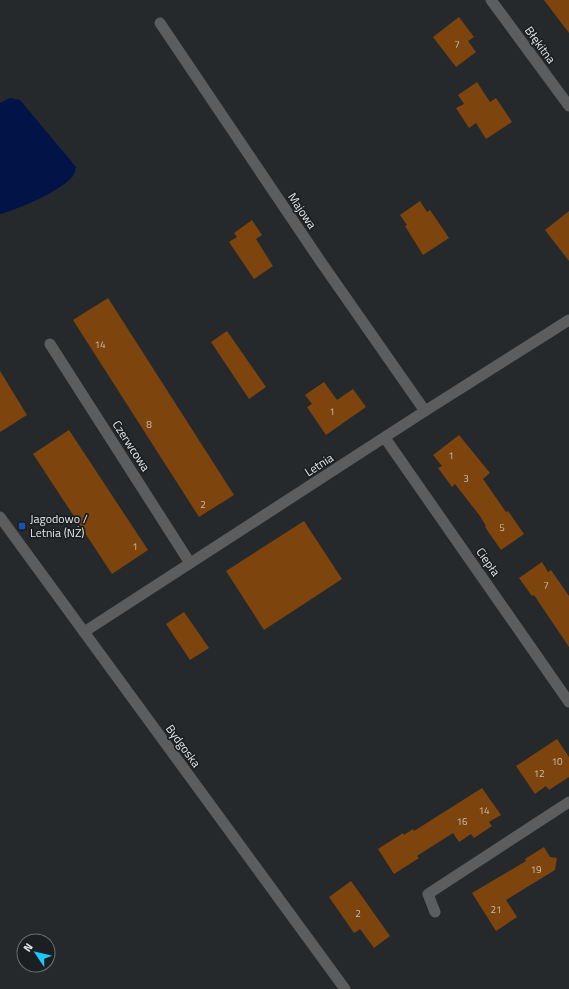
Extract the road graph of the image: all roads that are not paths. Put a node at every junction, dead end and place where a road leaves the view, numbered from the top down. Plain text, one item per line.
1 (491, 0) edge
2 (160, 24) dead end
3 (569, 106) edge
4 (569, 320) edge
5 (50, 344) dead end
6 (425, 411) junction
7 (385, 438) junction
8 (0, 517) edge
9 (190, 563) junction
10 (84, 632) junction
11 (569, 702) edge
12 (569, 802) edge
13 (435, 912) dead end
14 (345, 989) edge

1 - 3 street, Błękitna
2 - 6 street, Majowa
4 - 6 street, Letnia
5 - 9 street, Czerwcowa
6 - 7 street, Letnia
7 - 9 street, Letnia
7 - 11 street, Ciepła
8 - 10 street, Bydgoska
9 - 10 street, Letnia
10 - 14 street, Bydgoska
12 - 13 street

